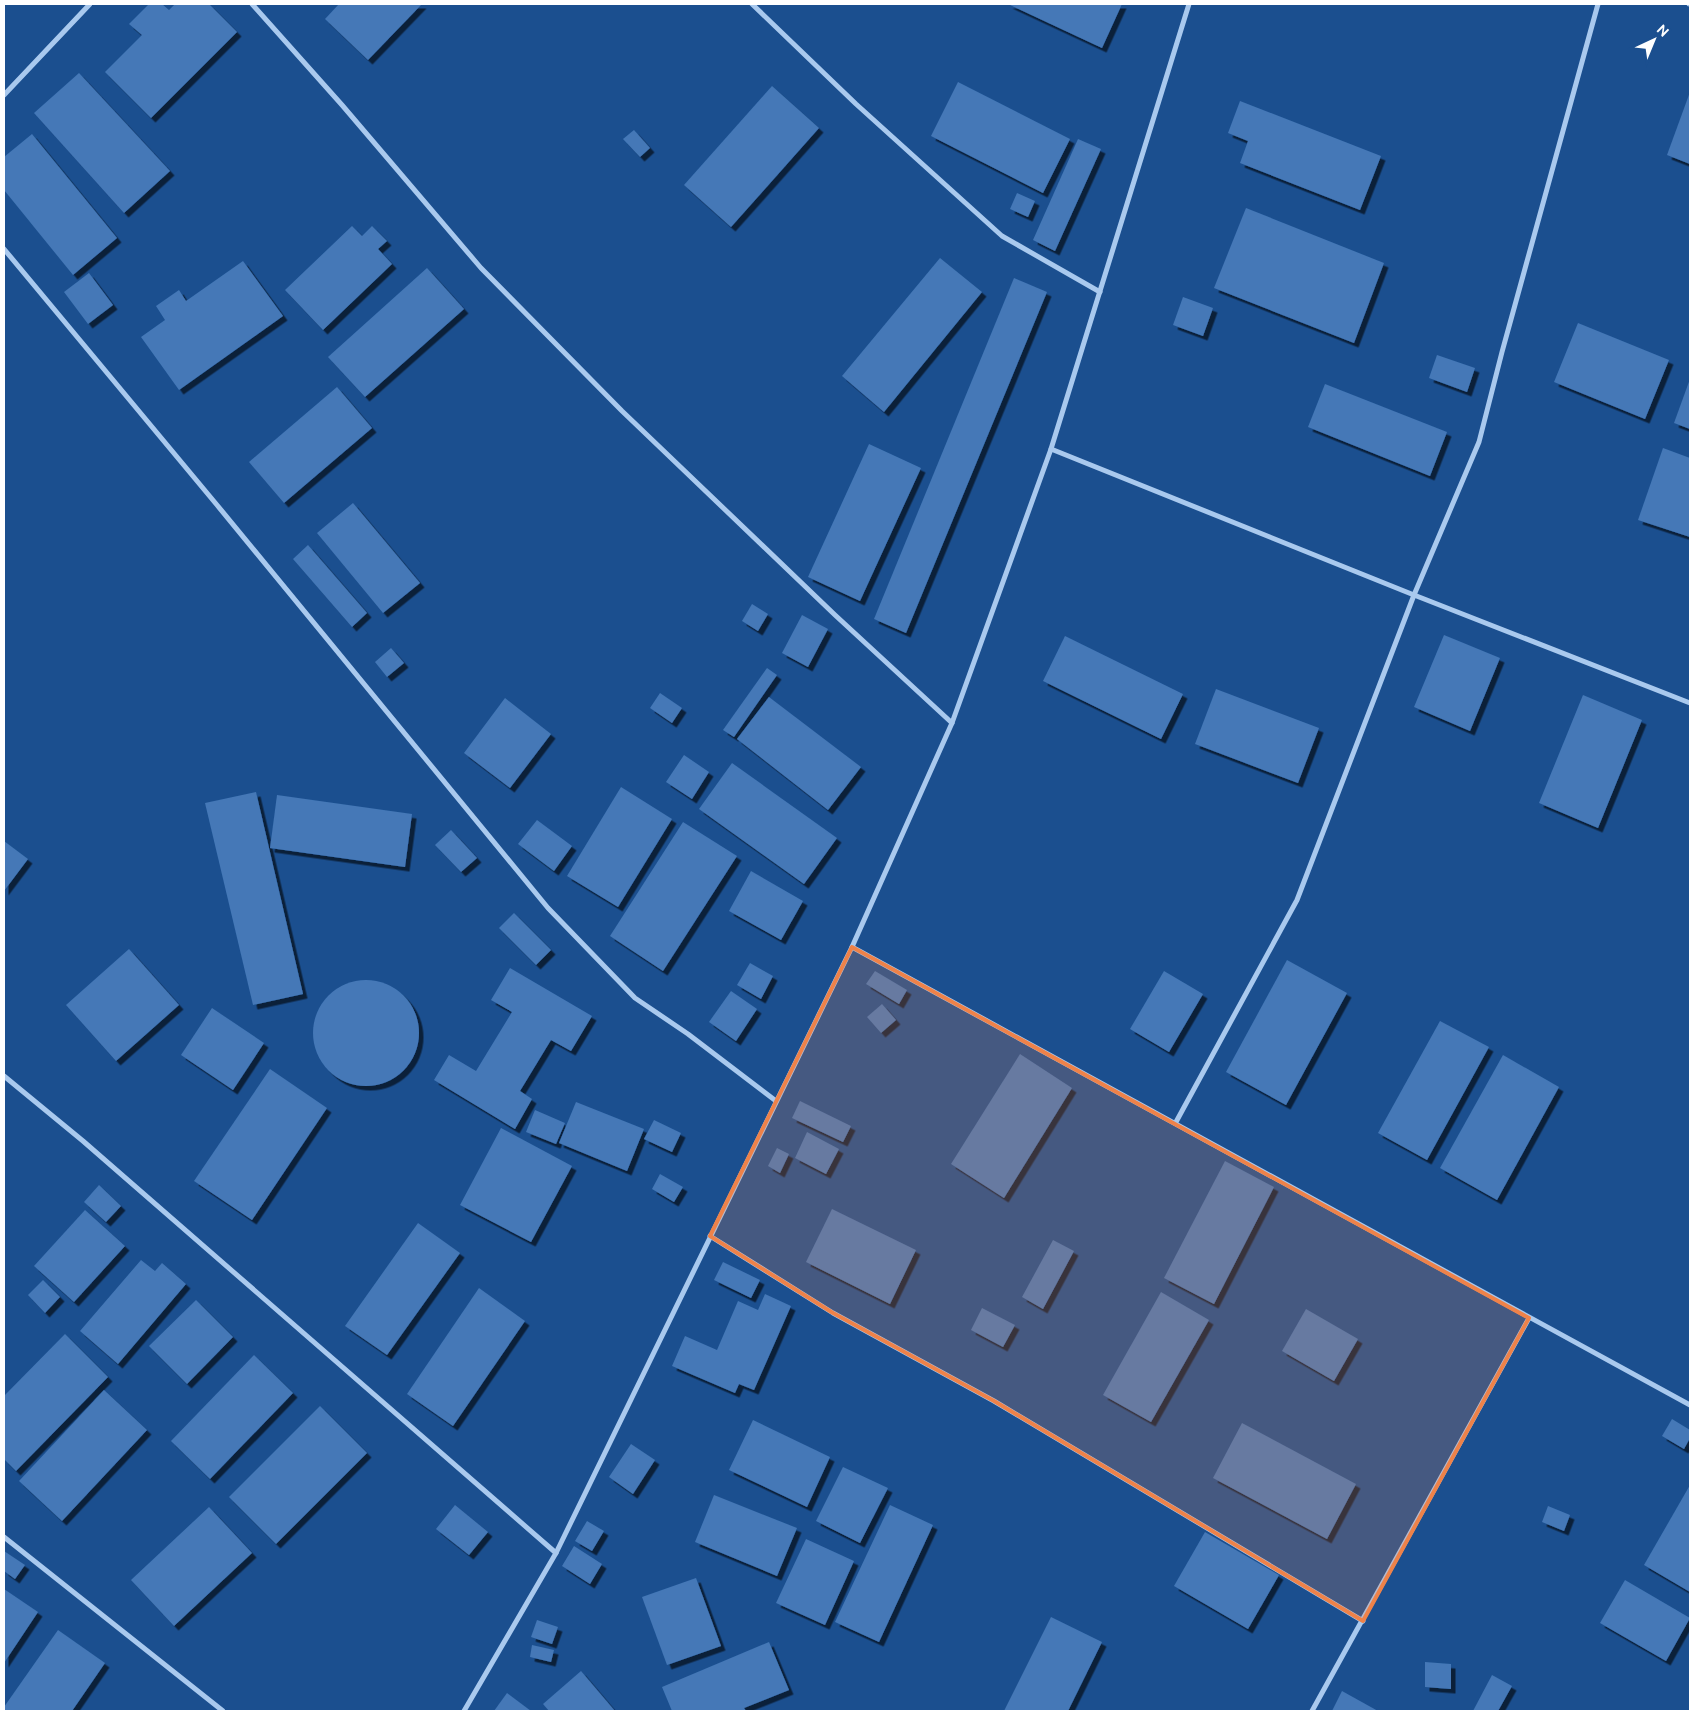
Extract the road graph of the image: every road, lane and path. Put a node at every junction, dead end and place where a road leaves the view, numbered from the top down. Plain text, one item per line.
1 (90, 4) edge
2 (252, 4) edge
3 (752, 4) edge
4 (1190, 4) edge
5 (1598, 4) edge
6 (4, 95) edge
7 (4, 249) edge
8 (1100, 292) junction
9 (1051, 449) junction
10 (1414, 595) junction
11 (1690, 703) edge
12 (952, 723) junction
13 (852, 946) junction
14 (4, 1076) edge
15 (776, 1101) junction
16 (1176, 1122) junction
17 (710, 1236) junction
18 (1529, 1318) junction
19 (1690, 1405) edge
20 (4, 1536) edge
21 (556, 1554) junction
22 (1363, 1621) junction
23 (222, 1711) edge
24 (464, 1711) edge
25 (1312, 1711) edge

1 - 6 street
2 - 12 street
3 - 8 street
4 - 8 street
5 - 10 street
7 - 15 street
8 - 9 street
9 - 10 street
9 - 12 street
10 - 11 street
10 - 16 street
12 - 13 street
13 - 15 street
13 - 16 street
14 - 21 street
15 - 17 street
16 - 18 street
17 - 21 street
17 - 22 street
18 - 19 street
18 - 22 street
20 - 23 street
21 - 24 street
22 - 25 street

